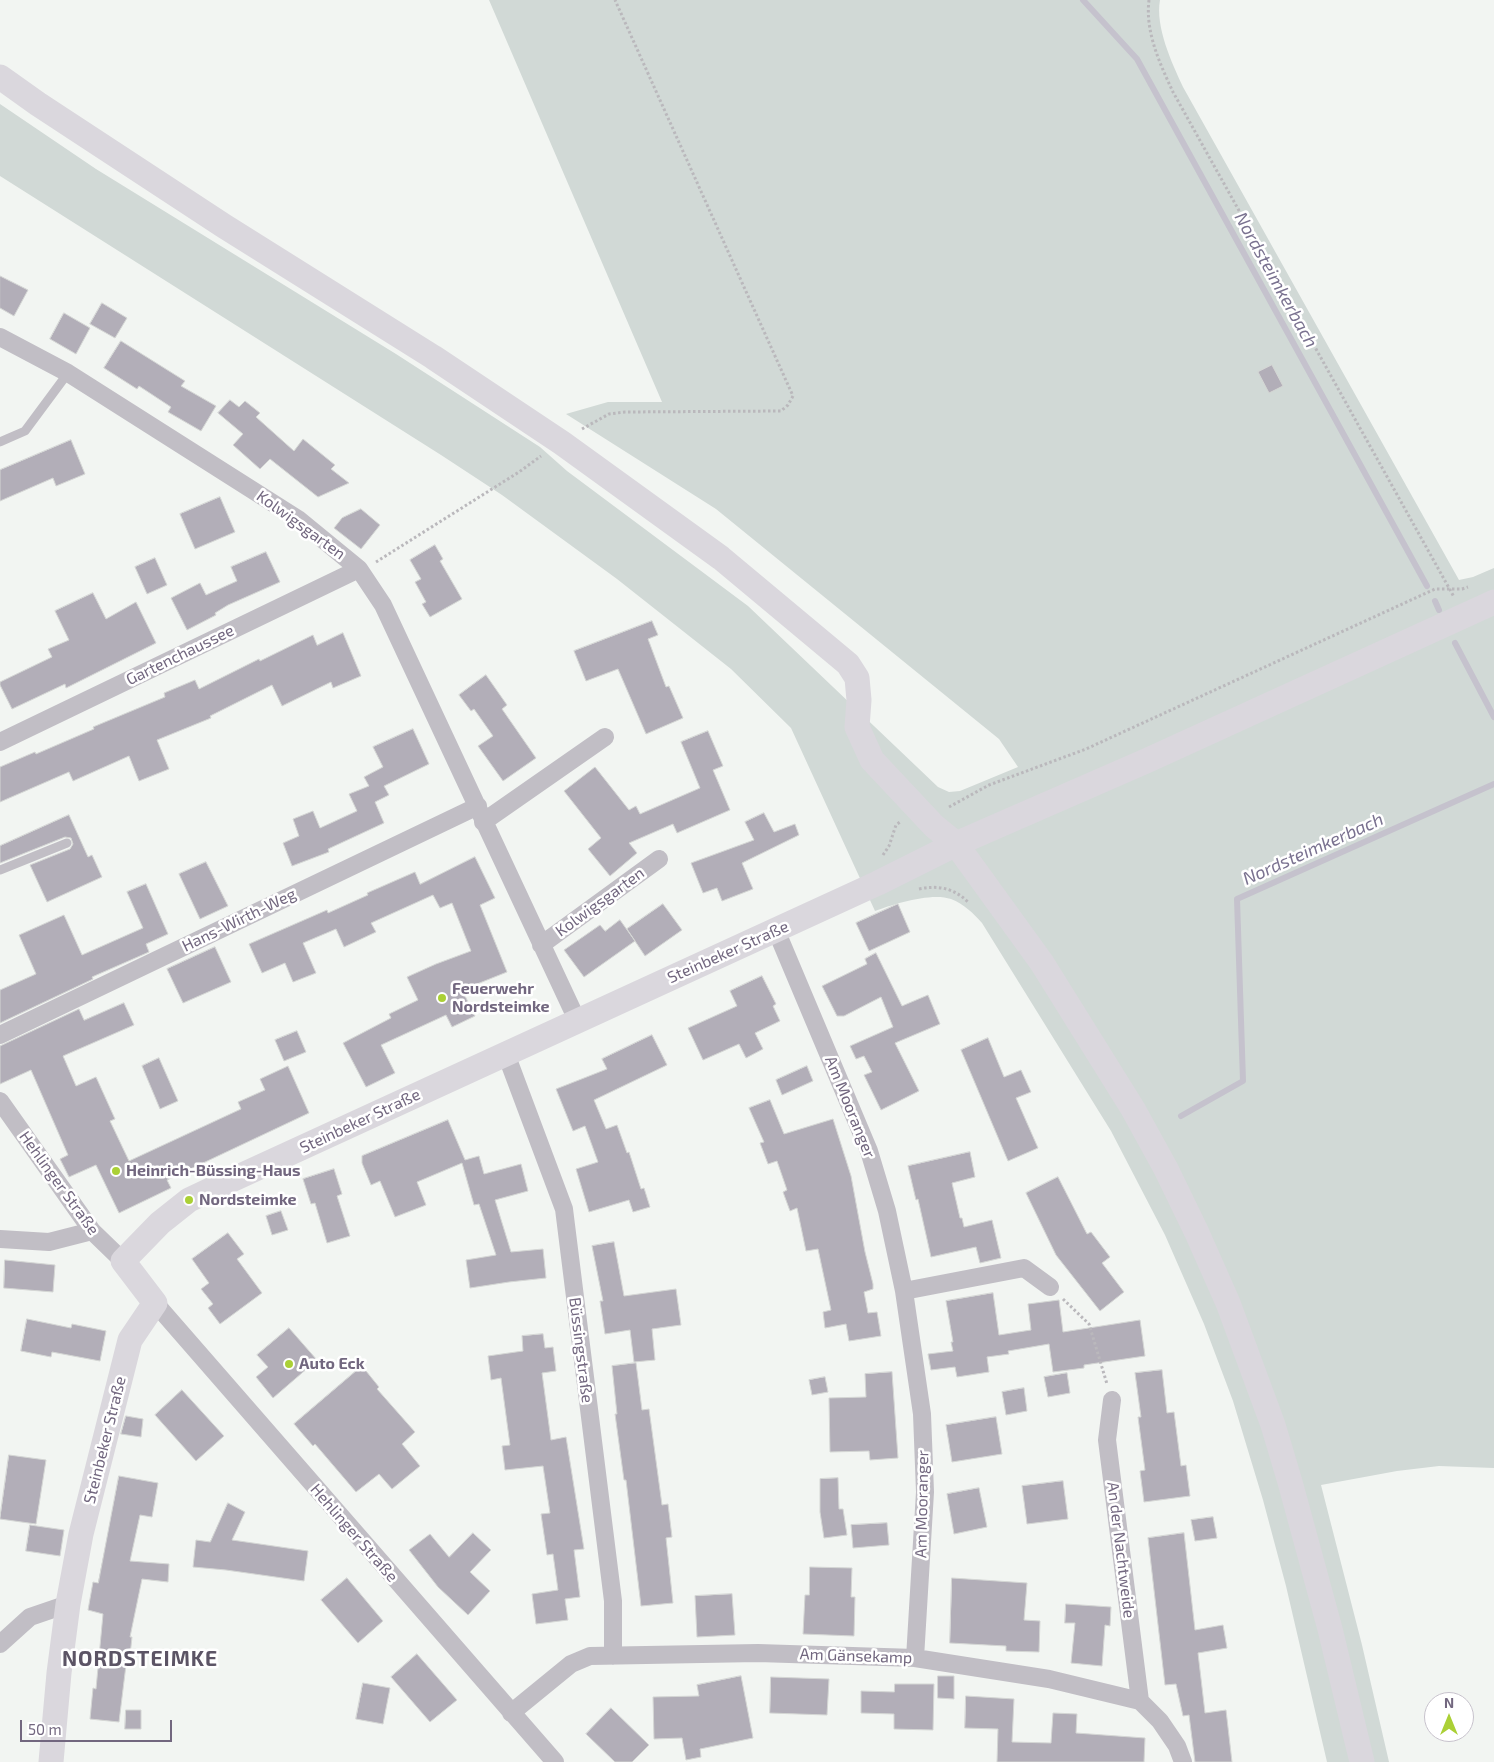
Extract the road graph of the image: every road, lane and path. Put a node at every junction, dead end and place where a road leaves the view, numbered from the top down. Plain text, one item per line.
1 (614, 0) edge
2 (1149, 0) edge
3 (0, 77) edge
4 (0, 337) edge
5 (68, 374) junction
6 (0, 442) edge
7 (562, 442) junction
8 (359, 569) junction
9 (1474, 585) dead end
10 (1449, 588) junction
11 (1494, 602) edge
12 (1463, 616) junction
13 (605, 737) dead end
14 (0, 742) edge
15 (949, 807) dead end
16 (481, 814) junction
17 (67, 843) dead end
18 (956, 844) junction
19 (659, 859) dead end
20 (0, 870) edge
21 (776, 930) junction
22 (541, 945) junction
23 (577, 1020) junction
24 (0, 1034) edge
25 (506, 1054) junction
26 (0, 1101) edge
27 (92, 1231) junction
28 (0, 1239) edge
29 (123, 1261) junction
30 (1050, 1287) joint
31 (904, 1290) junction
32 (155, 1303) junction
33 (1112, 1400) joint
34 (68, 1604) junction
35 (0, 1644) edge
36 (613, 1656) junction
37 (915, 1658) junction
38 (1140, 1701) junction
39 (511, 1713) junction
40 (51, 1762) edge
41 (554, 1762) edge
42 (1183, 1762) edge
43 (1362, 1762) edge

1 - 7 path
2 - 10 path
3 - 7 street
4 - 5 street, Kolwigsgarten
5 - 6 lane
5 - 8 street, Kolwigsgarten
7 - 8 path
7 - 18 street
8 - 14 street, Gartenchaussee
8 - 16 street, Kolwigsgarten
9 - 10 path
10 - 12 path
10 - 15 path
11 - 12 street, Steinbeker Straße
12 - 18 street, Steinbeker Straße
13 - 16 street
16 - 22 street, Kolwigsgarten
16 - 24 street, Hans-Wirth-Weg
17 - 20 lane
18 - 21 street, Steinbeker Straße
18 - 43 street
19 - 22 street, Kolwigsgarten
21 - 23 street, Steinbeker Straße
21 - 31 street, Am Mooranger
22 - 23 street, Kolwigsgarten
23 - 25 street, Steinbeker Straße
25 - 29 street, Steinbeker Straße
25 - 36 street, Büssingstraße
26 - 27 street, Hehlinger Straße
27 - 28 street
27 - 29 street, Hehlinger Straße
29 - 32 street
30 - 31 street
30 - 33 path
31 - 37 street, Am Mooranger
32 - 34 street, Steinbeker Straße
32 - 39 street, Hehlinger Straße
33 - 38 street, An der Nachtweide
34 - 35 street
34 - 40 street, Steinbeker Straße
36 - 37 street, Am Gänsekamp
36 - 39 street, Am Gänsekamp
37 - 38 street, Am Gänsekamp
38 - 42 street
39 - 41 street, Hehlinger Straße

